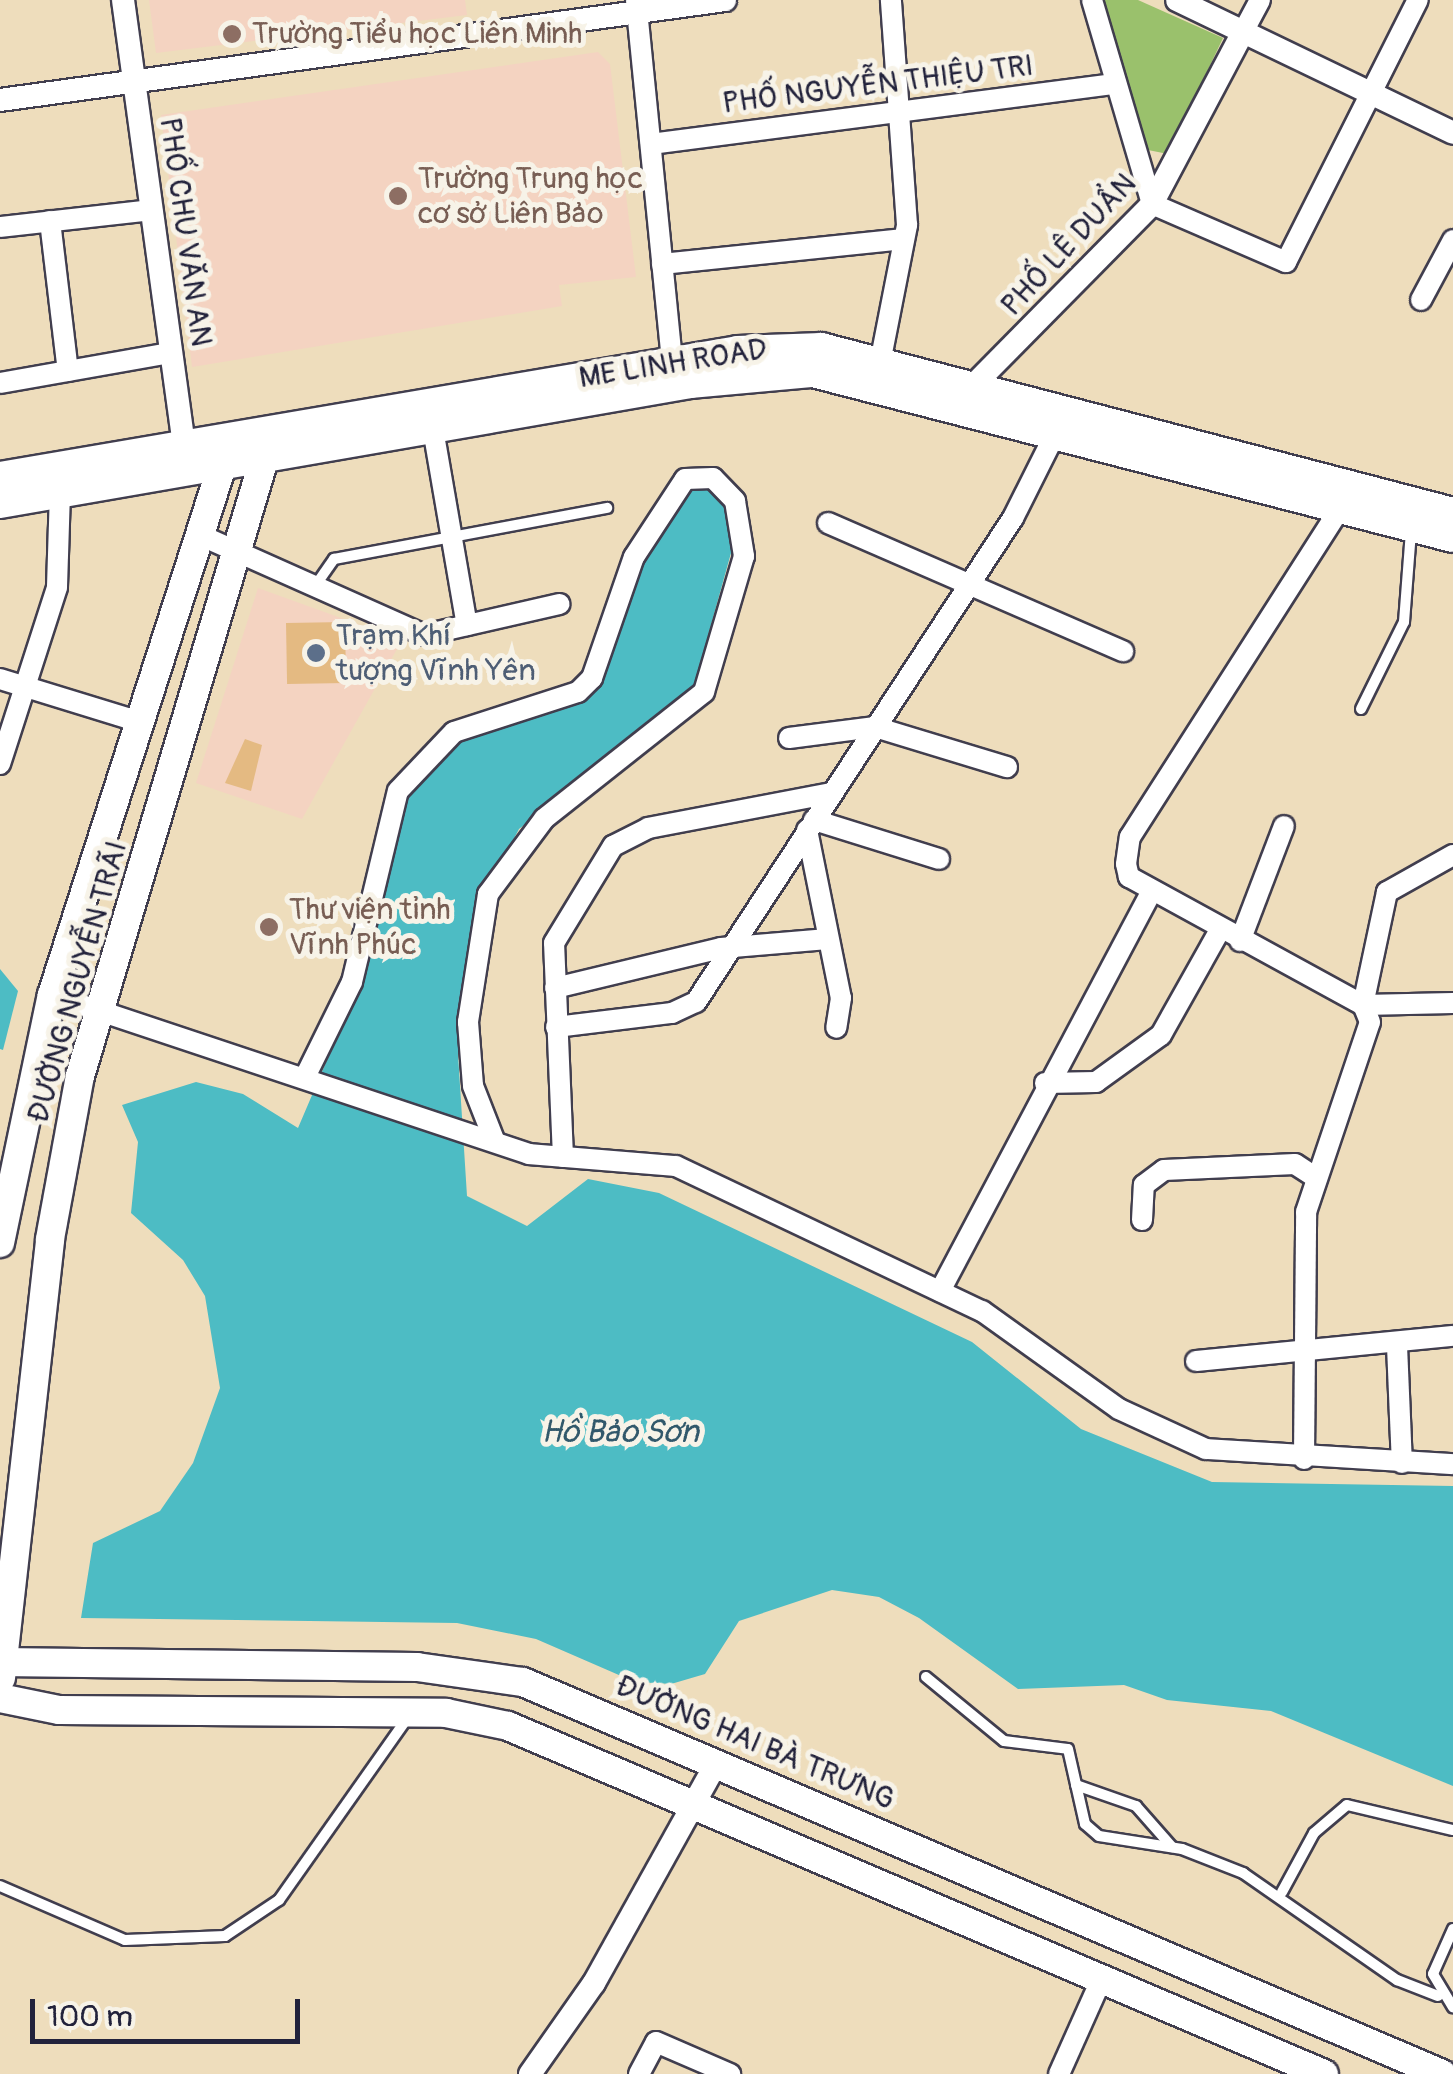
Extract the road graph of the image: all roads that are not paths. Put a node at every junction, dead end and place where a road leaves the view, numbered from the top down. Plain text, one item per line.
1 (123, 0) edge
2 (725, 0) edge
3 (891, 0) edge
4 (1092, 0) edge
5 (1177, 0) edge
6 (1260, 0) edge
7 (1418, 0) edge
8 (637, 6) edge
9 (1243, 32) junction
10 (134, 81) junction
11 (1114, 84) junction
12 (1374, 95) junction
13 (0, 100) edge
14 (902, 112) junction
15 (1453, 133) edge
16 (651, 144) junction
17 (1152, 204) junction
18 (151, 210) junction
19 (50, 221) junction
20 (0, 226) edge
21 (904, 239) junction
22 (1453, 240) edge
23 (662, 264) junction
24 (1422, 300) dead end
25 (170, 353) junction
26 (881, 358) junction
27 (672, 362) junction
28 (68, 371) junction
29 (0, 382) edge
30 (977, 384) junction
31 (952, 405) junction
32 (433, 429) junction
33 (1056, 434) junction
34 (269, 444) junction
35 (227, 452) junction
36 (186, 458) junction
37 (0, 476) edge
38 (60, 494) junction
39 (0, 503) edge
40 (607, 508) dead end
41 (1340, 508) junction
42 (1453, 513) edge
43 (828, 523) dead end
44 (1411, 526) junction
45 (452, 535) junction
46 (202, 536) junction
47 (1453, 537) edge
48 (240, 550) junction
49 (971, 579) junction
50 (314, 589) junction
51 (559, 604) dead end
52 (468, 626) junction
53 (1123, 651) dead end
54 (0, 678) edge
55 (24, 686) junction
56 (1361, 709) dead end
57 (140, 722) junction
58 (875, 726) junction
59 (789, 738) dead end
60 (0, 764) edge
61 (1008, 767) dead end
62 (832, 793) junction
63 (811, 825) junction
64 (1284, 826) dead end
65 (1453, 855) edge
66 (939, 859) dead end
67 (1152, 891) junction
68 (1220, 930) junction
69 (828, 939) junction
70 (1240, 940) junction
71 (734, 946) junction
72 (555, 988) junction
73 (52, 995) junction
74 (1453, 1003) edge
75 (1363, 1005) junction
76 (98, 1011) junction
77 (556, 1027) junction
78 (836, 1028) dead end
79 (309, 1078) junction
80 (1045, 1084) junction
81 (490, 1140) junction
82 (563, 1157) junction
83 (5, 1167) edge
84 (1315, 1177) junction
85 (1142, 1220) dead end
86 (0, 1243) edge
87 (940, 1291) junction
88 (1453, 1336) edge
89 (1397, 1346) junction
90 (1303, 1352) junction
91 (1196, 1360) dead end
92 (1304, 1460) junction
93 (1402, 1463) junction
94 (1453, 1464) edge
95 (2, 1669) edge
96 (926, 1677) dead end
97 (0, 1698) edge
98 (411, 1713) junction
99 (718, 1762) junction
100 (1076, 1786) junction
101 (695, 1806) junction
102 (1453, 1830) edge
103 (1172, 1847) junction
104 (0, 1886) edge
105 (1282, 1892) junction
106 (1453, 1928) edge
107 (1102, 1980) junction
108 (1438, 1996) junction
109 (1453, 2007) edge
110 (530, 2074) edge
111 (639, 2074) edge
112 (730, 2074) edge
113 (1059, 2074) edge
114 (1324, 2074) edge
115 (1442, 2074) edge

1 - 10 street, PHỐ CHU VĂN AN
2 - 8 street
3 - 14 street
4 - 11 street
5 - 9 street
6 - 9 street, PHỐ LÊ DUẨN
7 - 12 street
8 - 10 street
8 - 16 street
9 - 12 street
9 - 17 street, PHỐ LÊ DUẨN
10 - 13 street
10 - 18 street, PHỐ CHU VĂN AN
11 - 14 street, PHỐ NGUYỄN THIỆU TRI
11 - 17 street
12 - 15 street
12 - 17 street
14 - 16 street, PHỐ NGUYỄN THIỆU TRI
14 - 21 street
16 - 23 street
17 - 30 street, PHỐ LÊ DUẨN
18 - 19 street
18 - 25 street, PHỐ CHU VĂN AN
19 - 20 street
19 - 28 street
21 - 23 street
21 - 26 street
22 - 24 street
23 - 27 street
25 - 28 street
25 - 36 street, PHỐ CHU VĂN AN
26 - 27 main road, ME LINH ROAD
26 - 30 main road, ME LINH ROAD
27 - 34 main road, ME LINH ROAD
28 - 29 street
30 - 31 street, PHỐ LÊ DUẨN
30 - 42 main road, ME LINH ROAD
31 - 32 main road, ME LINH ROAD
31 - 33 main road, ME LINH ROAD
32 - 34 main road, ME LINH ROAD
32 - 45 street
33 - 41 main road, ME LINH ROAD
33 - 49 street
34 - 35 main road, ME LINH ROAD
34 - 48 main road, ĐƯỜNG NGUYỄN TRÃI
35 - 36 main road, ME LINH ROAD
35 - 46 main road, ĐƯỜNG NGUYỄN TRÃI
36 - 37 main road, ME LINH ROAD
36 - 38 main road, ME LINH ROAD
38 - 39 main road, ME LINH ROAD
38 - 55 street
40 - 45 lane
41 - 44 main road, ME LINH ROAD
41 - 67 street
43 - 49 street
44 - 47 main road, ME LINH ROAD
44 - 56 lane
45 - 50 lane
45 - 52 street
46 - 48 street
46 - 57 main road, ĐƯỜNG NGUYỄN TRÃI
48 - 50 street
48 - 76 main road, ĐƯỜNG NGUYỄN TRÃI
49 - 53 street
49 - 58 street
50 - 52 street
51 - 52 street
54 - 55 street
55 - 57 street
55 - 60 street
57 - 73 main road, ĐƯỜNG NGUYỄN TRÃI
58 - 59 street
58 - 61 street
58 - 62 street
62 - 63 street
62 - 72 street
63 - 66 street
63 - 69 street
63 - 71 street
64 - 70 street
65 - 75 street
67 - 68 street
67 - 80 street
68 - 70 street
68 - 80 street
69 - 71 street
69 - 78 street
70 - 75 street
71 - 72 street
71 - 77 street
72 - 77 street
73 - 76 street
73 - 83 main road, ĐƯỜNG NGUYỄN TRÃI
74 - 75 street
75 - 84 street
76 - 79 street
76 - 95 main road, ĐƯỜNG NGUYỄN TRÃI
77 - 82 street
79 - 81 street
79 - 81 street
80 - 87 street
81 - 82 street
82 - 87 street
83 - 86 main road, ĐƯỜNG NGUYỄN TRÃI
84 - 85 street
84 - 90 street
87 - 92 street
88 - 89 street
89 - 90 street
89 - 93 street
90 - 91 street
90 - 92 street
92 - 93 street
93 - 94 street
95 - 99 main road, ĐƯỜNG HAI BÀ TRƯNG
96 - 100 lane
97 - 98 main road
98 - 101 main road
98 - 104 lane
99 - 101 street
99 - 115 main road, ĐƯỜNG HAI BÀ TRƯNG
100 - 103 lane
100 - 103 lane
101 - 107 main road
101 - 110 street
102 - 105 lane
103 - 105 lane
105 - 108 lane
106 - 108 lane
107 - 113 street
107 - 114 main road
108 - 109 lane
111 - 112 street

